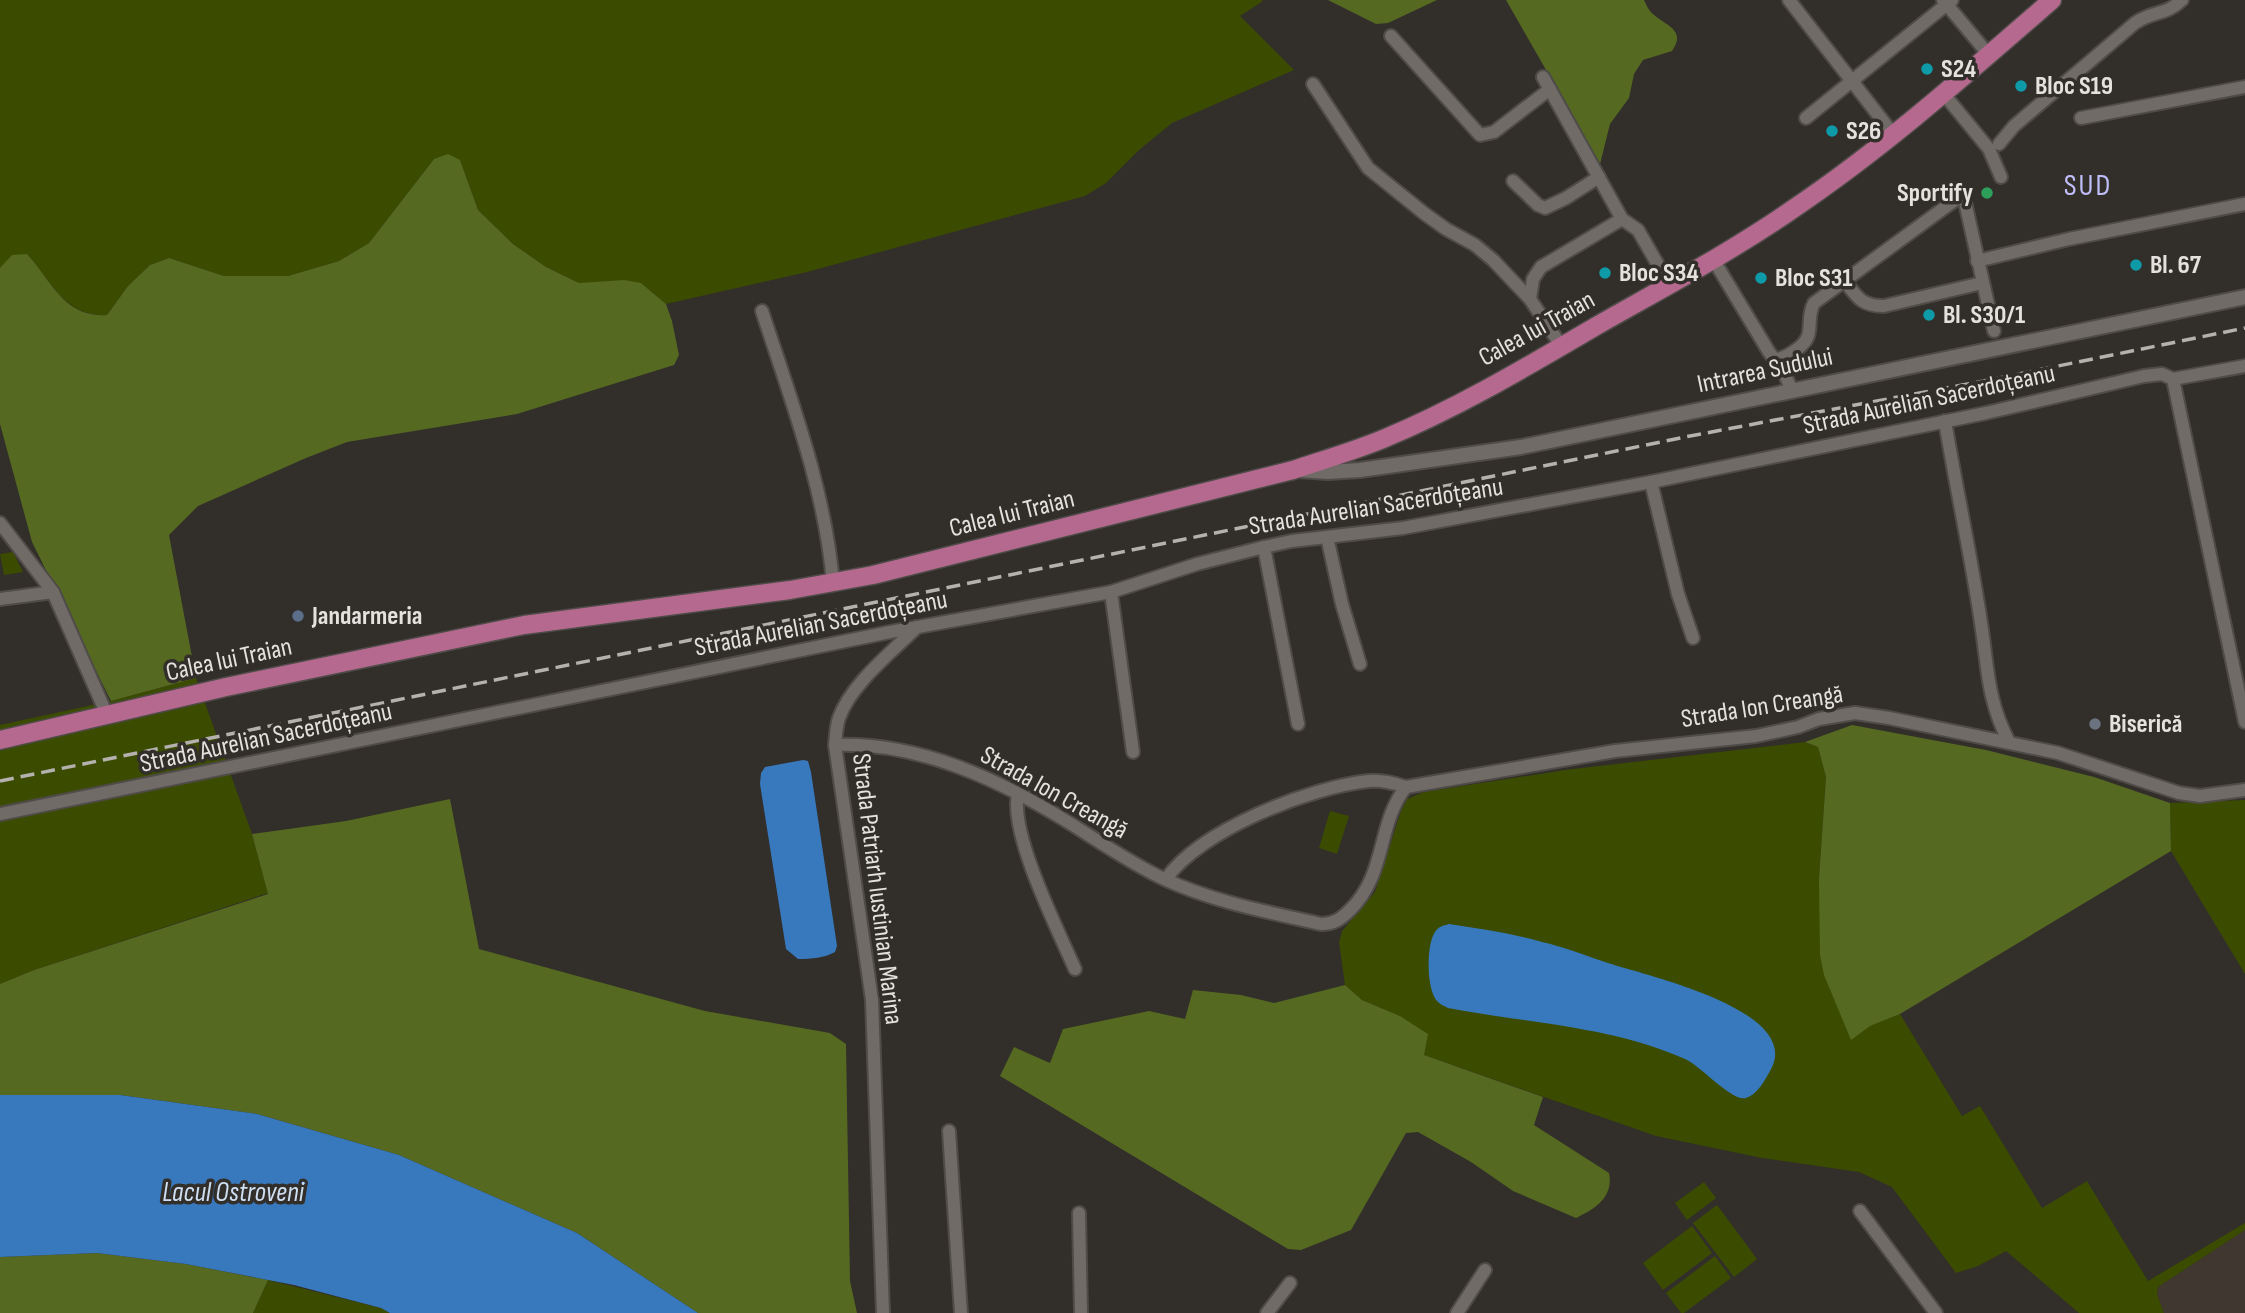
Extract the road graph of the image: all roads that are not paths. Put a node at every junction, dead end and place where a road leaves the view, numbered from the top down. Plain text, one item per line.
1 (1788, 0) edge
2 (2052, 0) edge
3 (2182, 0) edge
4 (1947, 1) edge
5 (1391, 36) dead end
6 (1989, 55) junction
7 (1543, 77) dead end
8 (1852, 82) junction
9 (1313, 84) dead end
10 (2245, 88) edge
11 (1550, 89) junction
12 (1943, 93) junction
13 (1806, 118) dead end
14 (2081, 118) dead end
15 (1894, 134) junction
16 (1999, 144) dead end
17 (1599, 177) junction
18 (2001, 177) dead end
19 (1513, 181) dead end
20 (2245, 204) edge
21 (1622, 219) junction
22 (1713, 259) junction
23 (1978, 261) junction
24 (1844, 281) junction
25 (1982, 283) junction
26 (1669, 284) junction
27 (2245, 297) edge
28 (1530, 299) junction
29 (762, 311) dead end
30 (1994, 331) dead end
31 (1562, 346) junction
32 (1775, 359) junction
33 (2245, 366) edge
34 (2173, 379) junction
35 (1792, 390) junction
36 (1945, 421) junction
37 (1293, 470) junction
38 (1651, 482) junction
39 (0, 523) edge
40 (1327, 537) junction
41 (1264, 547) junction
42 (833, 583) junction
43 (53, 592) junction
44 (1111, 592) junction
45 (0, 599) edge
46 (917, 627) junction
47 (1693, 638) dead end
48 (1360, 664) dead end
49 (107, 715) junction
50 (2245, 722) edge
51 (1298, 724) dead end
52 (0, 740) edge
53 (2009, 742) junction
54 (835, 745) junction
55 (1133, 752) dead end
56 (1406, 787) junction
57 (2245, 790) edge
58 (1018, 794) junction
59 (0, 814) edge
60 (1166, 879) junction
61 (1075, 969) dead end
62 (948, 1131) dead end
63 (1860, 1211) dead end
64 (1079, 1213) dead end
65 (1485, 1270) dead end
66 (1290, 1283) dead end
67 (883, 1313) edge
68 (961, 1313) edge
69 (1081, 1313) edge
70 (1268, 1313) edge
71 (1457, 1313) edge
72 (1936, 1313) edge

1 - 8 street
2 - 6 main road, Calea lui Traian
3 - 16 street
4 - 6 street
4 - 8 street
5 - 11 street
6 - 12 main road, Calea lui Traian
7 - 11 street
8 - 13 street
8 - 15 street
9 - 28 street
10 - 14 street
11 - 17 street
12 - 15 main road, Calea lui Traian
12 - 18 street
15 - 22 main road, Calea lui Traian
17 - 19 street
17 - 21 street
20 - 23 street
21 - 26 street
21 - 28 street
22 - 26 main road, Calea lui Traian
22 - 32 street
23 - 24 street
23 - 25 street
24 - 25 street
24 - 32 street
25 - 30 street
26 - 31 main road, Calea lui Traian
27 - 35 street, Intrarea Sudului
28 - 31 street
29 - 42 street
31 - 37 main road, Calea lui Traian
32 - 35 street
33 - 34 street, Strada Aurelian Sacerdoțeanu
34 - 36 street, Strada Aurelian Sacerdoțeanu
34 - 50 street
35 - 37 street, Intrarea Sudului
36 - 38 street, Strada Aurelian Sacerdoțeanu
36 - 53 street
37 - 42 main road, Calea lui Traian
38 - 40 street, Strada Aurelian Sacerdoțeanu
38 - 47 street
39 - 43 street
40 - 41 street, Strada Aurelian Sacerdoțeanu
40 - 48 street
41 - 44 street, Strada Aurelian Sacerdoțeanu
41 - 51 street
42 - 49 main road, Calea lui Traian
43 - 45 street
43 - 49 street
44 - 46 street, Strada Aurelian Sacerdoțeanu
44 - 55 street
46 - 54 street, Strada Patriarh Iustinian Marina
46 - 59 street, Strada Aurelian Sacerdoțeanu
49 - 52 main road, Calea lui Traian
53 - 56 street, Strada Ion Creangă
53 - 57 street, Strada Ion Creangă
54 - 58 street, Strada Ion Creangă
54 - 67 street, Strada Patriarh Iustinian Marina
56 - 60 street, Strada Ion Creangă
56 - 60 street, Strada Ion Creangă
58 - 60 street, Strada Ion Creangă
58 - 61 street
62 - 68 street
63 - 72 street
64 - 69 street
65 - 71 street
66 - 70 street

